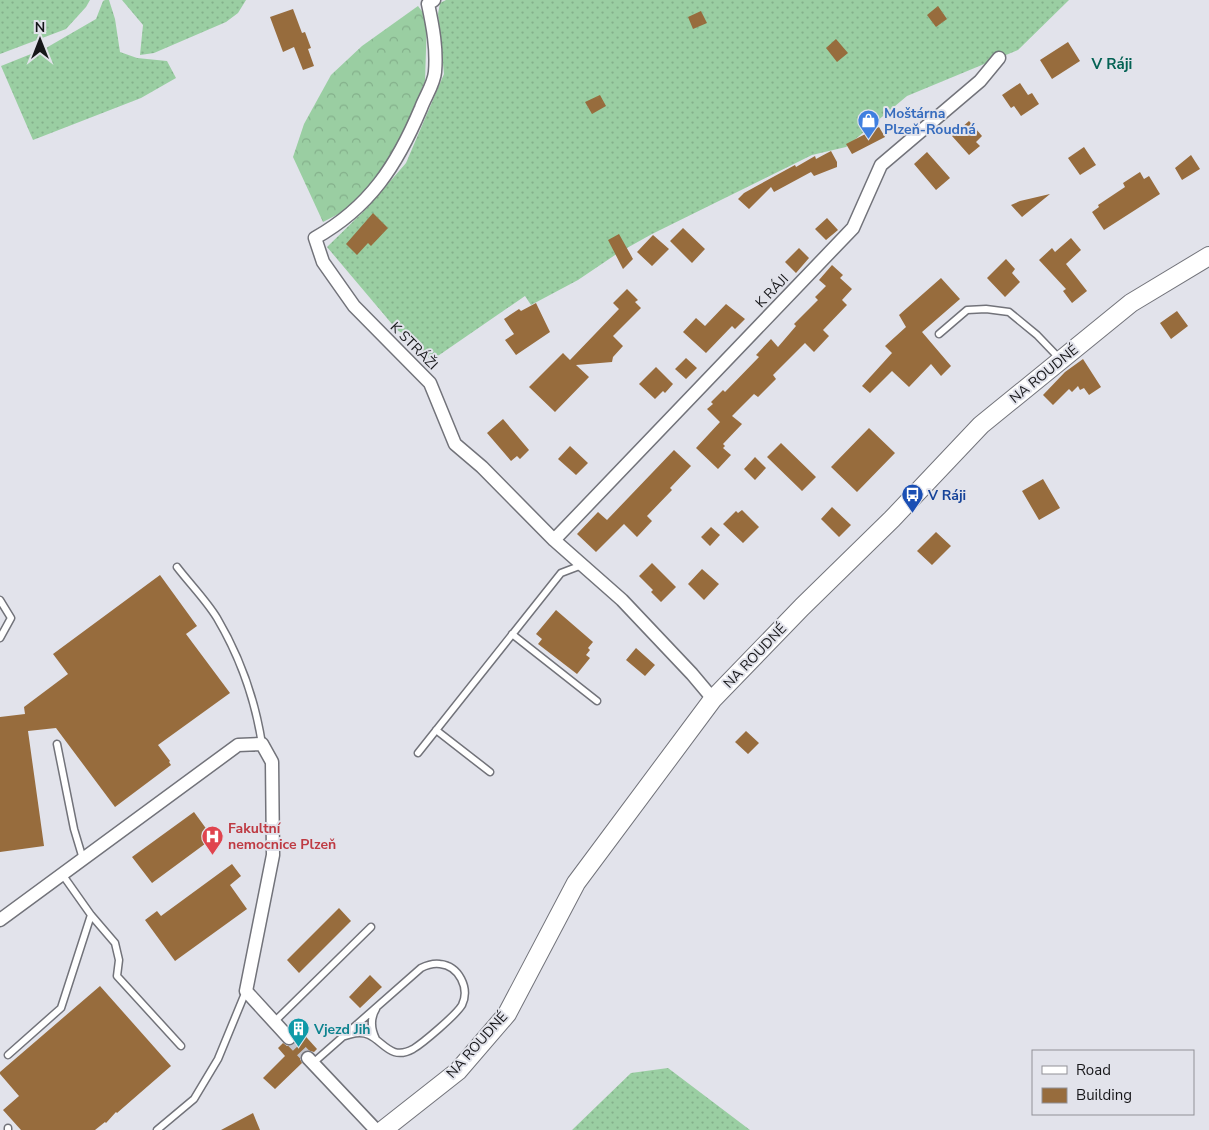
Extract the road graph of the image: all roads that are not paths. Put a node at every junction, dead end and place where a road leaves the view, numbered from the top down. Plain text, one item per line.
1 (434, 0) edge
2 (998, 58) dead end
3 (1209, 256) edge
4 (939, 334) dead end
5 (1061, 359) junction
6 (554, 540) junction
7 (582, 564) junction
8 (177, 567) dead end
9 (0, 600) edge
10 (512, 634) junction
11 (0, 638) edge
12 (713, 699) junction
13 (597, 700) dead end
14 (436, 730) junction
15 (57, 744) dead end
16 (262, 744) junction
17 (418, 753) dead end
18 (490, 772) dead end
19 (83, 859) junction
20 (62, 874) junction
21 (91, 915) junction
22 (0, 920) edge
23 (371, 927) dead end
24 (246, 991) junction
25 (378, 1006) junction
26 (274, 1022) junction
27 (342, 1037) junction
28 (289, 1038) tunnel mouth
29 (376, 1040) junction
30 (181, 1046) dead end
31 (8, 1054) dead end
32 (310, 1060) joint
33 (157, 1130) edge
34 (376, 1130) edge
35 (383, 1130) edge

1 - 6 street, K STRÁŽI
2 - 6 street, K RÁJI
3 - 5 street, NA ROUDNÉ
4 - 5 lane
5 - 12 street, NA ROUDNÉ
6 - 7 street, K STRÁŽI
7 - 10 lane
7 - 12 street, K STRÁŽI
8 - 16 lane
9 - 11 lane
10 - 13 lane
10 - 14 lane
12 - 35 street, NA ROUDNÉ
14 - 17 lane
14 - 18 lane
15 - 19 lane
16 - 19 street
16 - 24 street
19 - 20 street
20 - 21 lane
20 - 22 street
21 - 30 lane
21 - 31 lane
23 - 26 lane
24 - 26 street
24 - 33 lane
25 - 27 lane
25 - 29 lane
25 - 29 lane
26 - 28 street
27 - 29 lane
27 - 32 lane
32 - 34 street

